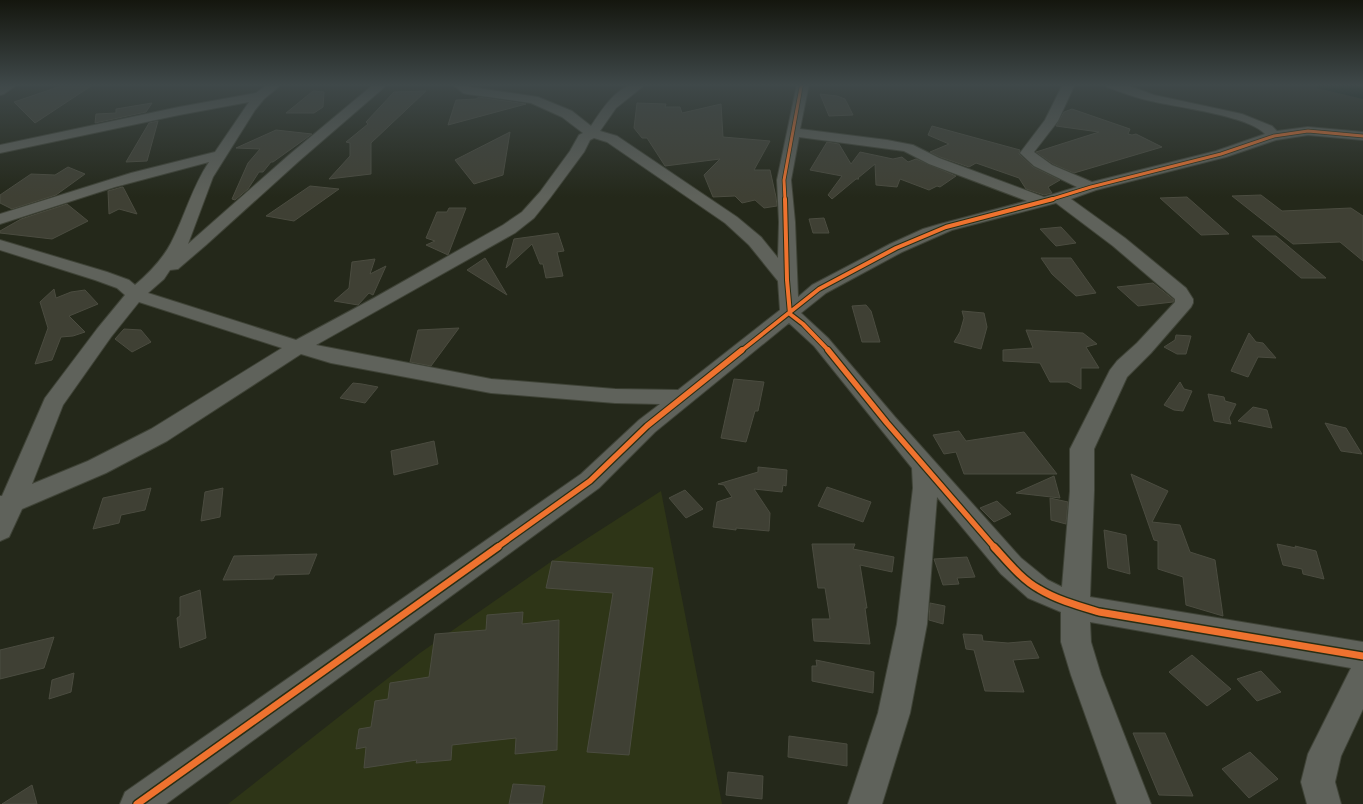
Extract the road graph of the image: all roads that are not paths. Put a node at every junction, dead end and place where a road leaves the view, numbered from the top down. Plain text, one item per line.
1 (129, 122) edge
2 (241, 122) edge
3 (340, 122) edge
4 (577, 122) edge
5 (599, 122) edge
6 (795, 122) edge
7 (1051, 122) edge
8 (1249, 122) edge
9 (793, 132) junction
10 (592, 133) junction
11 (1274, 136) junction
12 (1363, 136) edge
13 (0, 149) edge
14 (220, 154) junction
15 (1091, 187) junction
16 (1051, 200) junction
17 (0, 219) edge
18 (0, 245) edge
19 (158, 275) junction
20 (787, 280) junction
21 (135, 295) junction
22 (790, 314) junction
23 (298, 347) junction
24 (682, 397) junction
25 (924, 466) junction
26 (6, 505) edge
27 (0, 530) edge
28 (1075, 605) junction
29 (1363, 656) edge
30 (1363, 675) edge
31 (136, 804) edge
32 (865, 804) edge
33 (1134, 804) edge
34 (1324, 804) edge

1 - 13 street
2 - 14 street
3 - 19 street
4 - 10 street
5 - 10 street
6 - 9 street
7 - 15 street
8 - 11 street
9 - 16 street
9 - 20 street
10 - 20 street
10 - 23 street
11 - 12 street
11 - 15 street
14 - 17 street
14 - 19 street
15 - 16 street
16 - 22 street
16 - 28 street
18 - 21 street
19 - 21 street
20 - 22 street
21 - 23 street
21 - 26 street
22 - 24 street
22 - 25 street
23 - 24 street
23 - 26 street
24 - 31 street
25 - 28 street
25 - 32 street
26 - 27 street
28 - 29 street
28 - 33 street
30 - 34 street

